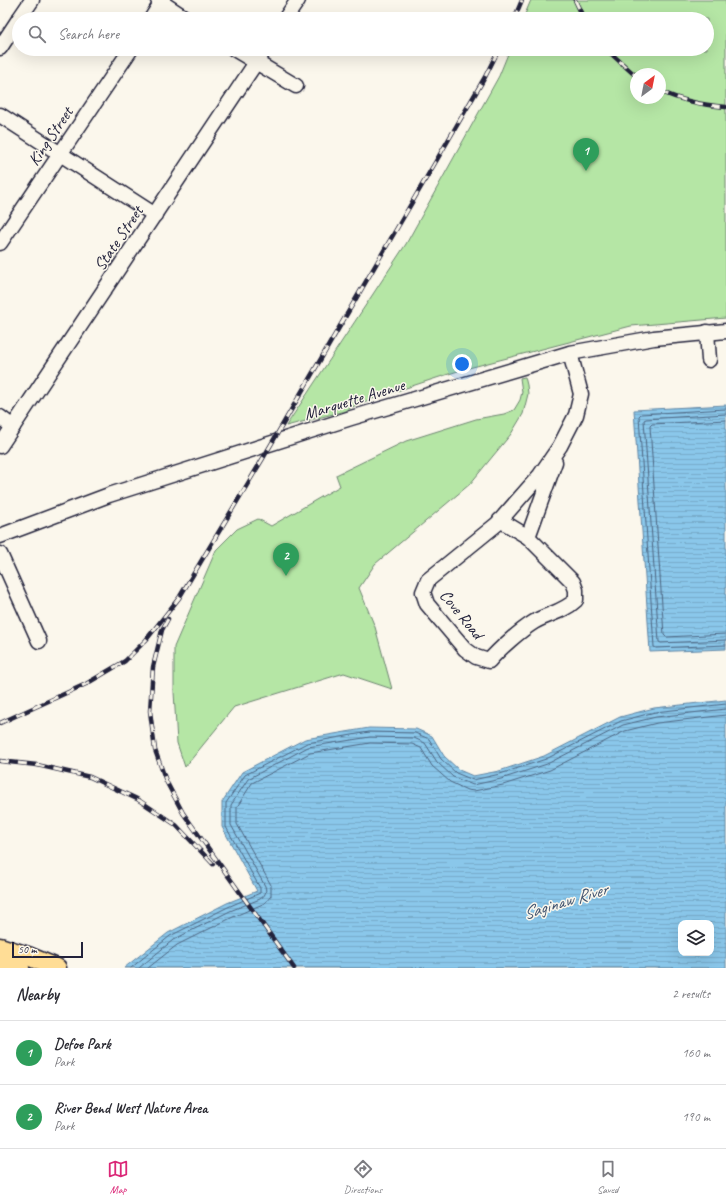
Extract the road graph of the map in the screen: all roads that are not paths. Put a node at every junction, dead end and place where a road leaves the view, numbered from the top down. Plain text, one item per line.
1 (32, 0) edge
2 (298, 0) edge
3 (161, 1) edge
4 (24, 12) edge
5 (155, 12) edge
6 (177, 12) edge
7 (290, 12) edge
8 (12, 30) edge
9 (0, 48) edge
10 (125, 56) edge
11 (245, 56) edge
12 (260, 56) edge
13 (256, 63) junction
14 (296, 86) dead end
15 (0, 115) edge
16 (60, 154) junction
17 (155, 215) junction
18 (0, 243) edge
19 (726, 331) edge
20 (707, 332) junction
21 (570, 353) junction
22 (709, 360) dead end
23 (0, 417) edge
24 (13, 427) junction
25 (0, 446) edge
26 (560, 446) junction
27 (500, 520) junction
28 (0, 536) edge
29 (528, 537) junction
30 (0, 554) edge
31 (39, 641) dead end
32 (0, 947) edge
33 (0, 961) edge
34 (20, 968) edge
35 (56, 968) edge

1 - 4 street
2 - 7 street
3 - 5 street
3 - 6 street
8 - 9 street
10 - 16 street, King Street
11 - 13 street
12 - 13 street, State Street
13 - 14 street
13 - 17 street, State Street
15 - 16 street
16 - 17 street
16 - 18 street, King Street
17 - 24 street, State Street
19 - 20 street, Marquette Avenue
20 - 21 street, Marquette Avenue
20 - 22 street
21 - 26 street, Cove Road
21 - 28 street, Marquette Avenue
23 - 24 street
24 - 25 street, State Street
26 - 27 street, Cove Road
26 - 29 street, Cove Road
27 - 29 street, Cove Road
27 - 29 street, Cove Road
30 - 31 street
32 - 35 main road
33 - 34 main road

